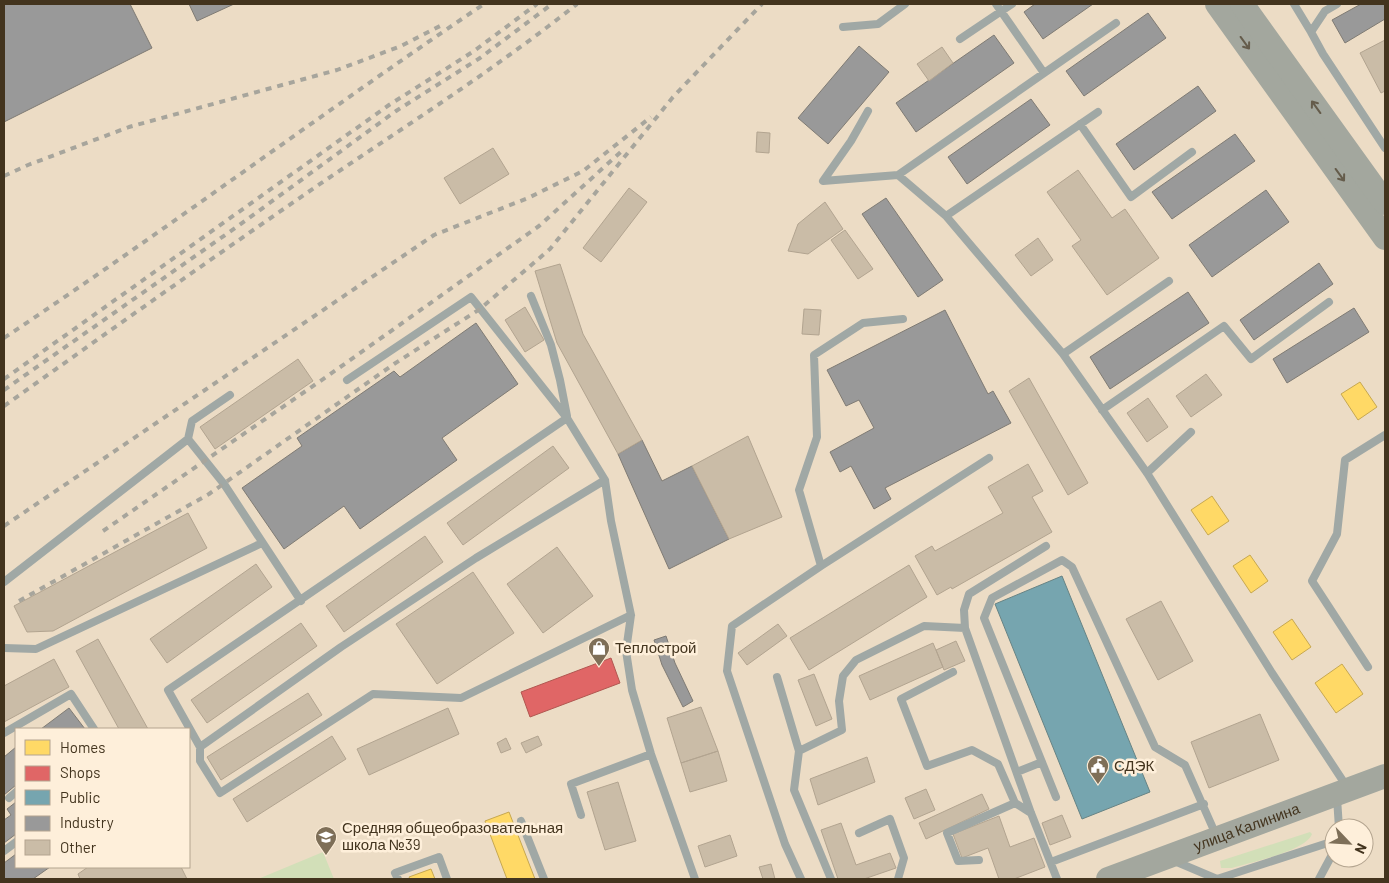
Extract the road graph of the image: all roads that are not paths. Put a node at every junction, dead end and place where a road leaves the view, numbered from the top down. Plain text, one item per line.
1 (905, 4) edge
2 (996, 4) edge
3 (1012, 4) edge
4 (1217, 4) edge
5 (1242, 4) edge
6 (1294, 4) edge
7 (1338, 4) edge
8 (1002, 11) junction
9 (1116, 23) dead end
10 (843, 28) dead end
11 (1312, 32) junction
12 (960, 40) dead end
13 (1044, 73) junction
14 (868, 111) dead end
15 (1098, 112) dead end
16 (1080, 124) junction
17 (1385, 148) edge
18 (1192, 152) dead end
19 (898, 174) junction
20 (1385, 203) edge
21 (946, 216) junction
22 (1385, 238) edge
23 (1169, 281) dead end
24 (531, 296) dead end
25 (1329, 302) dead end
26 (903, 319) dead end
27 (1062, 354) junction
28 (347, 380) dead end
29 (230, 395) dead end
30 (1102, 410) junction
31 (567, 418) junction
32 (1192, 432) dead end
33 (1385, 435) edge
34 (188, 439) junction
35 (989, 458) dead end
36 (1147, 473) junction
37 (605, 480) junction
38 (262, 543) junction
39 (1046, 546) dead end
40 (821, 566) junction
41 (4, 582) edge
42 (301, 601) junction
43 (631, 614) junction
44 (966, 628) junction
45 (4, 648) edge
46 (1368, 667) dead end
47 (953, 672) dead end
48 (776, 677) dead end
49 (93, 728) edge
50 (189, 728) edge
51 (190, 729) edge
52 (4, 733) edge
53 (200, 747) junction
54 (799, 751) junction
55 (651, 754) junction
56 (1042, 762) junction
57 (1017, 772) junction
58 (1385, 776) edge
59 (15, 793) edge
60 (1343, 793) junction
61 (1056, 796) dead end
62 (9, 798) dead end
63 (1015, 803) junction
64 (1204, 804) junction
65 (1031, 813) junction
66 (581, 814) dead end
67 (1340, 818) edge
68 (522, 821) dead end
69 (858, 833) dead end
70 (1218, 839) junction
71 (15, 843) edge
72 (1324, 844) edge
73 (4, 851) edge
74 (1166, 858) junction
75 (979, 860) dead end
76 (1051, 862) junction
77 (398, 879) edge
78 (447, 879) edge
79 (544, 879) edge
80 (695, 879) edge
81 (801, 879) edge
82 (831, 879) edge
83 (898, 879) edge
84 (1057, 879) edge
85 (1108, 879) edge

1 - 10 lane
2 - 8 lane
3 - 8 lane
4 -> 22 main road
20 -> 5 main road
6 - 11 lane
7 - 11 lane
8 - 12 lane
8 - 13 lane
9 - 13 lane
11 - 17 lane
13 - 19 lane
14 - 19 lane
15 - 16 lane
16 - 18 lane
16 - 21 lane
19 - 21 lane
21 - 27 lane
23 - 27 lane
24 - 31 lane
25 - 30 lane
26 - 40 lane
27 - 30 lane
28 - 31 lane
29 - 34 lane
30 - 36 lane
31 - 37 lane
31 - 42 lane
32 - 36 lane
33 - 46 lane
34 - 38 lane
34 - 41 lane
35 - 40 lane
36 - 60 lane
37 - 43 lane
37 - 53 lane
38 - 42 lane
38 - 45 lane
39 - 44 lane
40 - 81 lane
42 - 50 lane
43 - 53 lane
43 - 55 lane
44 - 54 lane
44 - 57 lane
47 - 63 lane
48 - 54 lane
49 - 52 lane
51 - 53 lane
54 - 82 lane
55 - 66 lane
55 - 80 lane
56 - 57 lane
56 - 61 lane
56 - 64 lane
57 - 65 lane
58 - 60 main road, улица Калинина
59 - 62 lane
60 - 67 lane
60 - 70 main road, улица Калинина
63 - 65 lane
63 - 75 lane
64 - 70 lane
64 - 76 lane
65 - 76 lane
68 - 79 lane
69 - 83 lane
70 - 74 main road, улица Калинина
71 - 73 lane
72 - 74 lane
74 - 85 main road, улица Калинина
76 - 84 lane
77 - 78 lane

